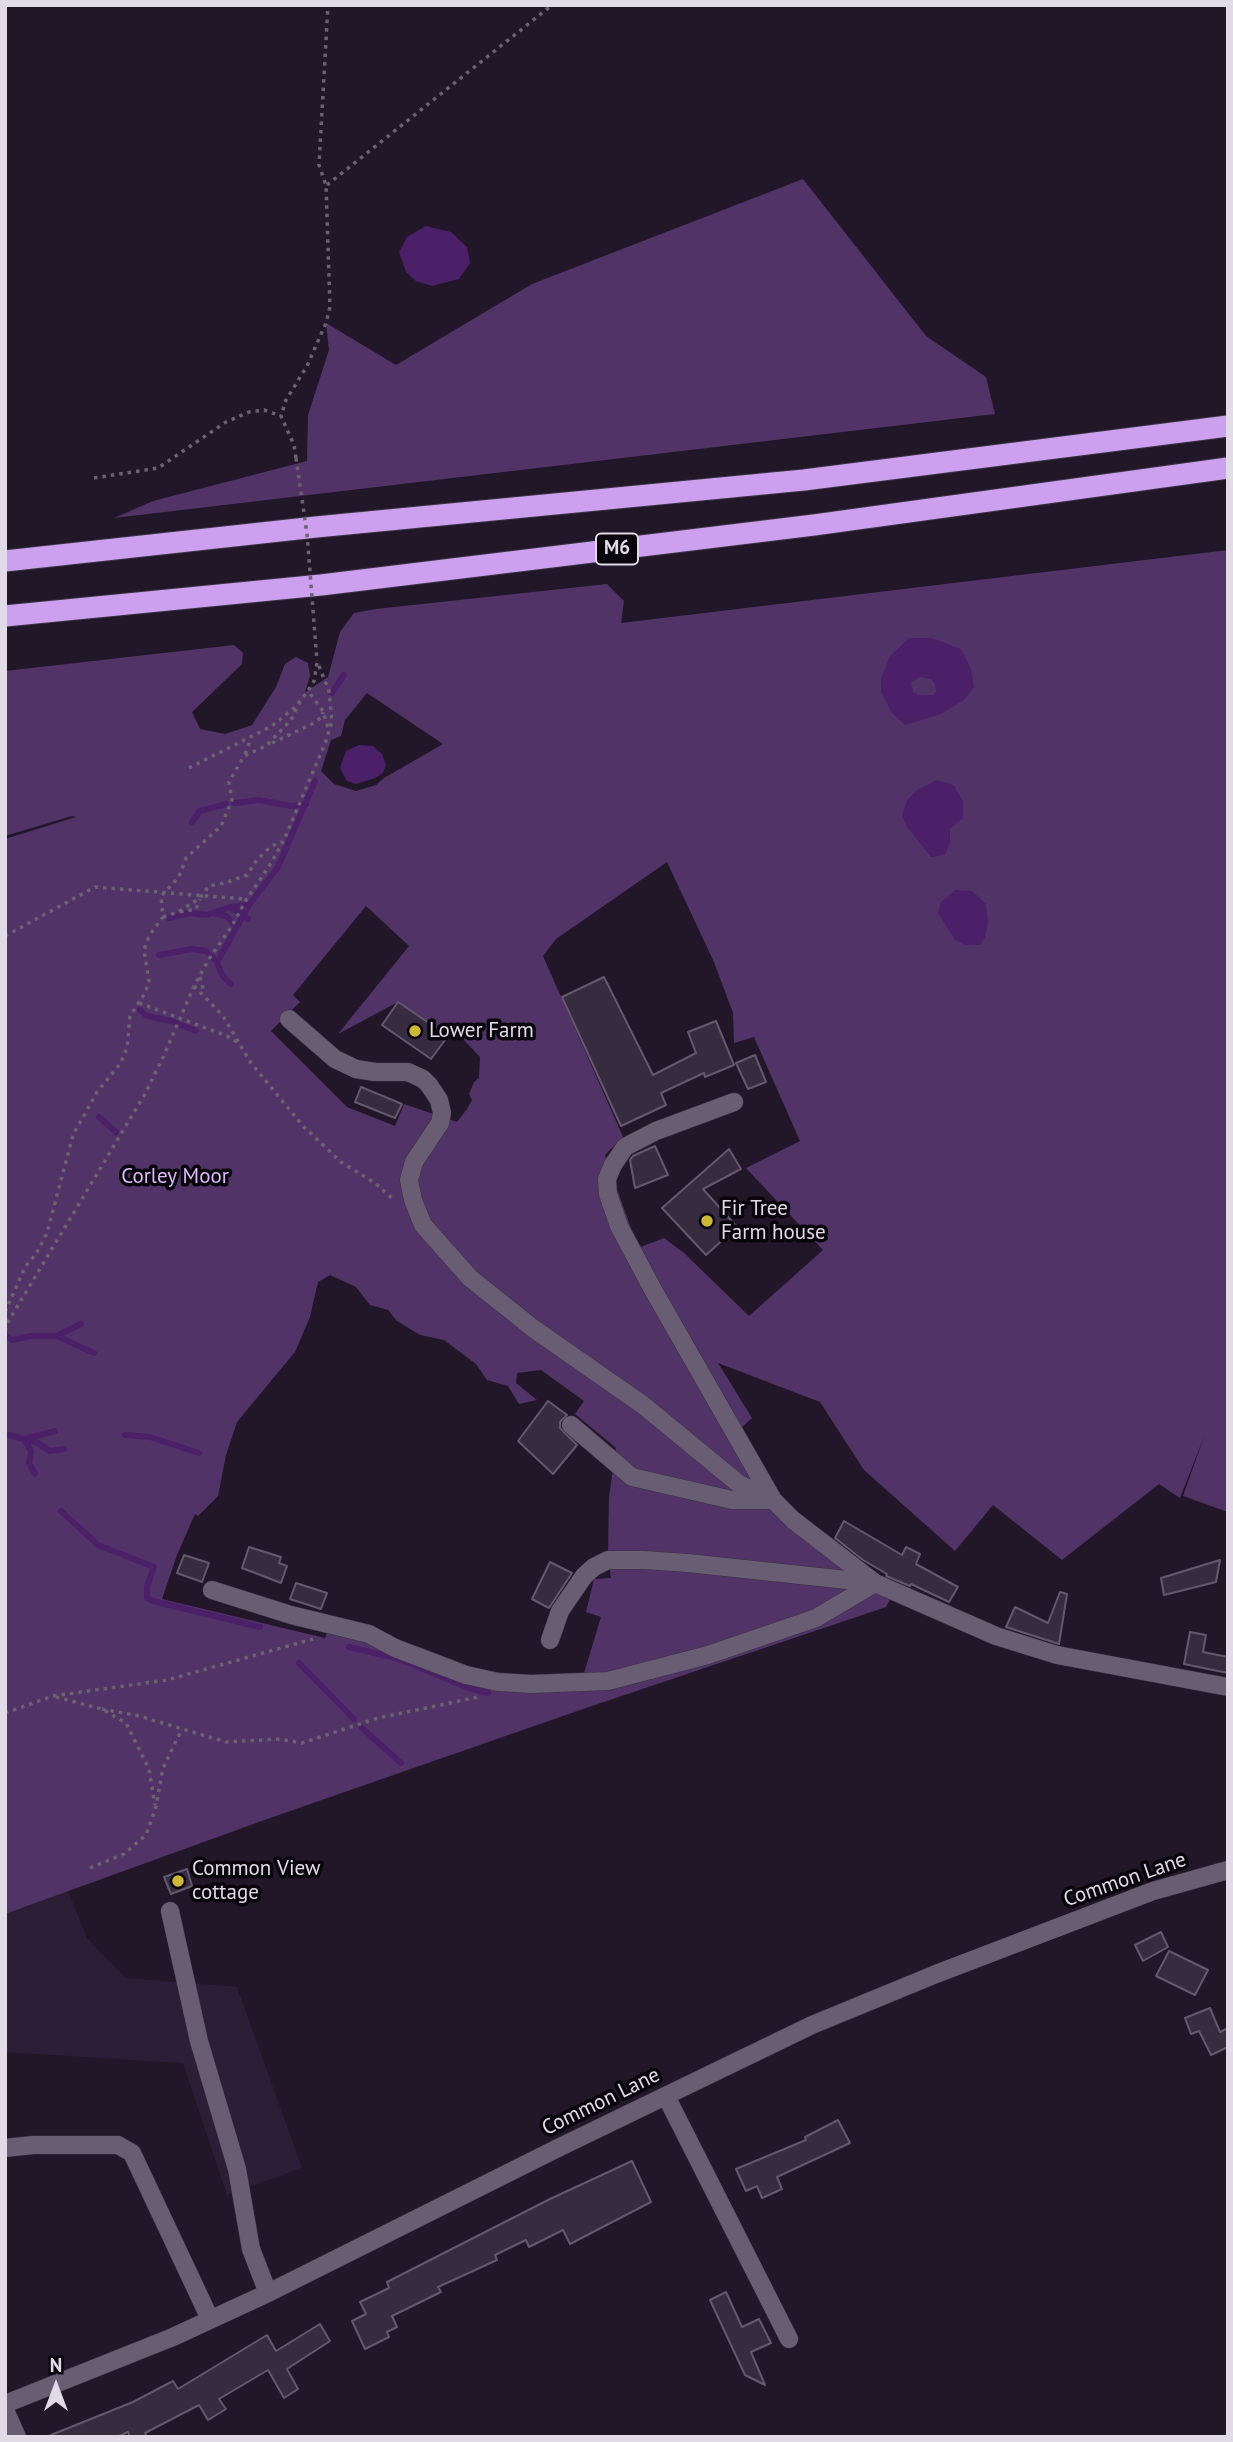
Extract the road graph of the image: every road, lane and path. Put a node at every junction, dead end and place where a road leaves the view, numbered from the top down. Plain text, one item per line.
1 (328, 5) edge
2 (552, 5) edge
3 (326, 185) junction
4 (281, 416) junction
5 (1228, 426) edge
6 (1228, 468) edge
7 (94, 478) dead end
8 (5, 561) edge
9 (5, 616) edge
10 (317, 661) junction
11 (308, 691) junction
12 (300, 702) junction
13 (323, 711) junction
14 (251, 736) junction
15 (327, 741) junction
16 (267, 746) junction
17 (244, 756) junction
18 (189, 768) dead end
19 (284, 840) junction
20 (163, 892) junction
21 (201, 896) junction
22 (246, 900) junction
23 (163, 917) junction
24 (5, 936) edge
25 (200, 975) junction
26 (194, 986) junction
27 (205, 995) junction
28 (139, 1003) junction
29 (179, 1018) junction
30 (289, 1019) dead end
31 (238, 1043) junction
32 (734, 1102) dead end
33 (397, 1203) dead end
34 (5, 1312) edge
35 (5, 1331) edge
36 (572, 1425) dead end
37 (773, 1500) junction
38 (875, 1583) junction
39 (212, 1590) dead end
40 (319, 1633) dead end
41 (550, 1640) dead end
42 (1228, 1687) edge
43 (53, 1696) junction
44 (481, 1696) dead end
45 (102, 1709) junction
46 (5, 1713) edge
47 (181, 1730) junction
48 (156, 1807) junction
49 (90, 1868) dead end
50 (1228, 1870) edge
51 (170, 1910) dead end
52 (666, 2096) junction
53 (5, 2148) edge
54 (268, 2293) junction
55 (211, 2319) junction
56 (789, 2339) dead end
57 (5, 2404) edge
58 (5, 2410) edge
59 (17, 2437) edge

1 - 3 path
2 - 3 path
3 - 4 path
4 - 7 path
4 - 10 path, bridge
5 - 8 highway
6 - 9 highway, M6
10 - 11 path
10 - 15 path
11 - 12 path
11 - 13 path
12 - 14 path
12 - 16 path
13 - 15 path
13 - 16 path
14 - 17 path
14 - 18 path
15 - 19 path
16 - 17 path
17 - 20 path
19 - 21 path
19 - 22 path
20 - 21 path
20 - 23 path
20 - 24 path
21 - 22 path
21 - 23 path
22 - 25 path
23 - 28 path
25 - 26 path
25 - 27 path
26 - 27 path
26 - 29 path
27 - 31 path
28 - 29 path
28 - 34 path
29 - 31 path
29 - 35 path
30 - 37 street
31 - 33 path
32 - 37 street
36 - 37 street
37 - 38 street
38 - 39 street
38 - 41 street
38 - 42 street
40 - 43 path
43 - 45 path
43 - 46 path
44 - 47 path
45 - 47 path
45 - 48 path
47 - 48 path
48 - 49 path
50 - 52 street, Common Lane
51 - 54 street
52 - 54 street, Common Lane
52 - 56 street
53 - 55 street
54 - 55 street, Common Lane
55 - 57 street, Common Lane
58 - 59 street

